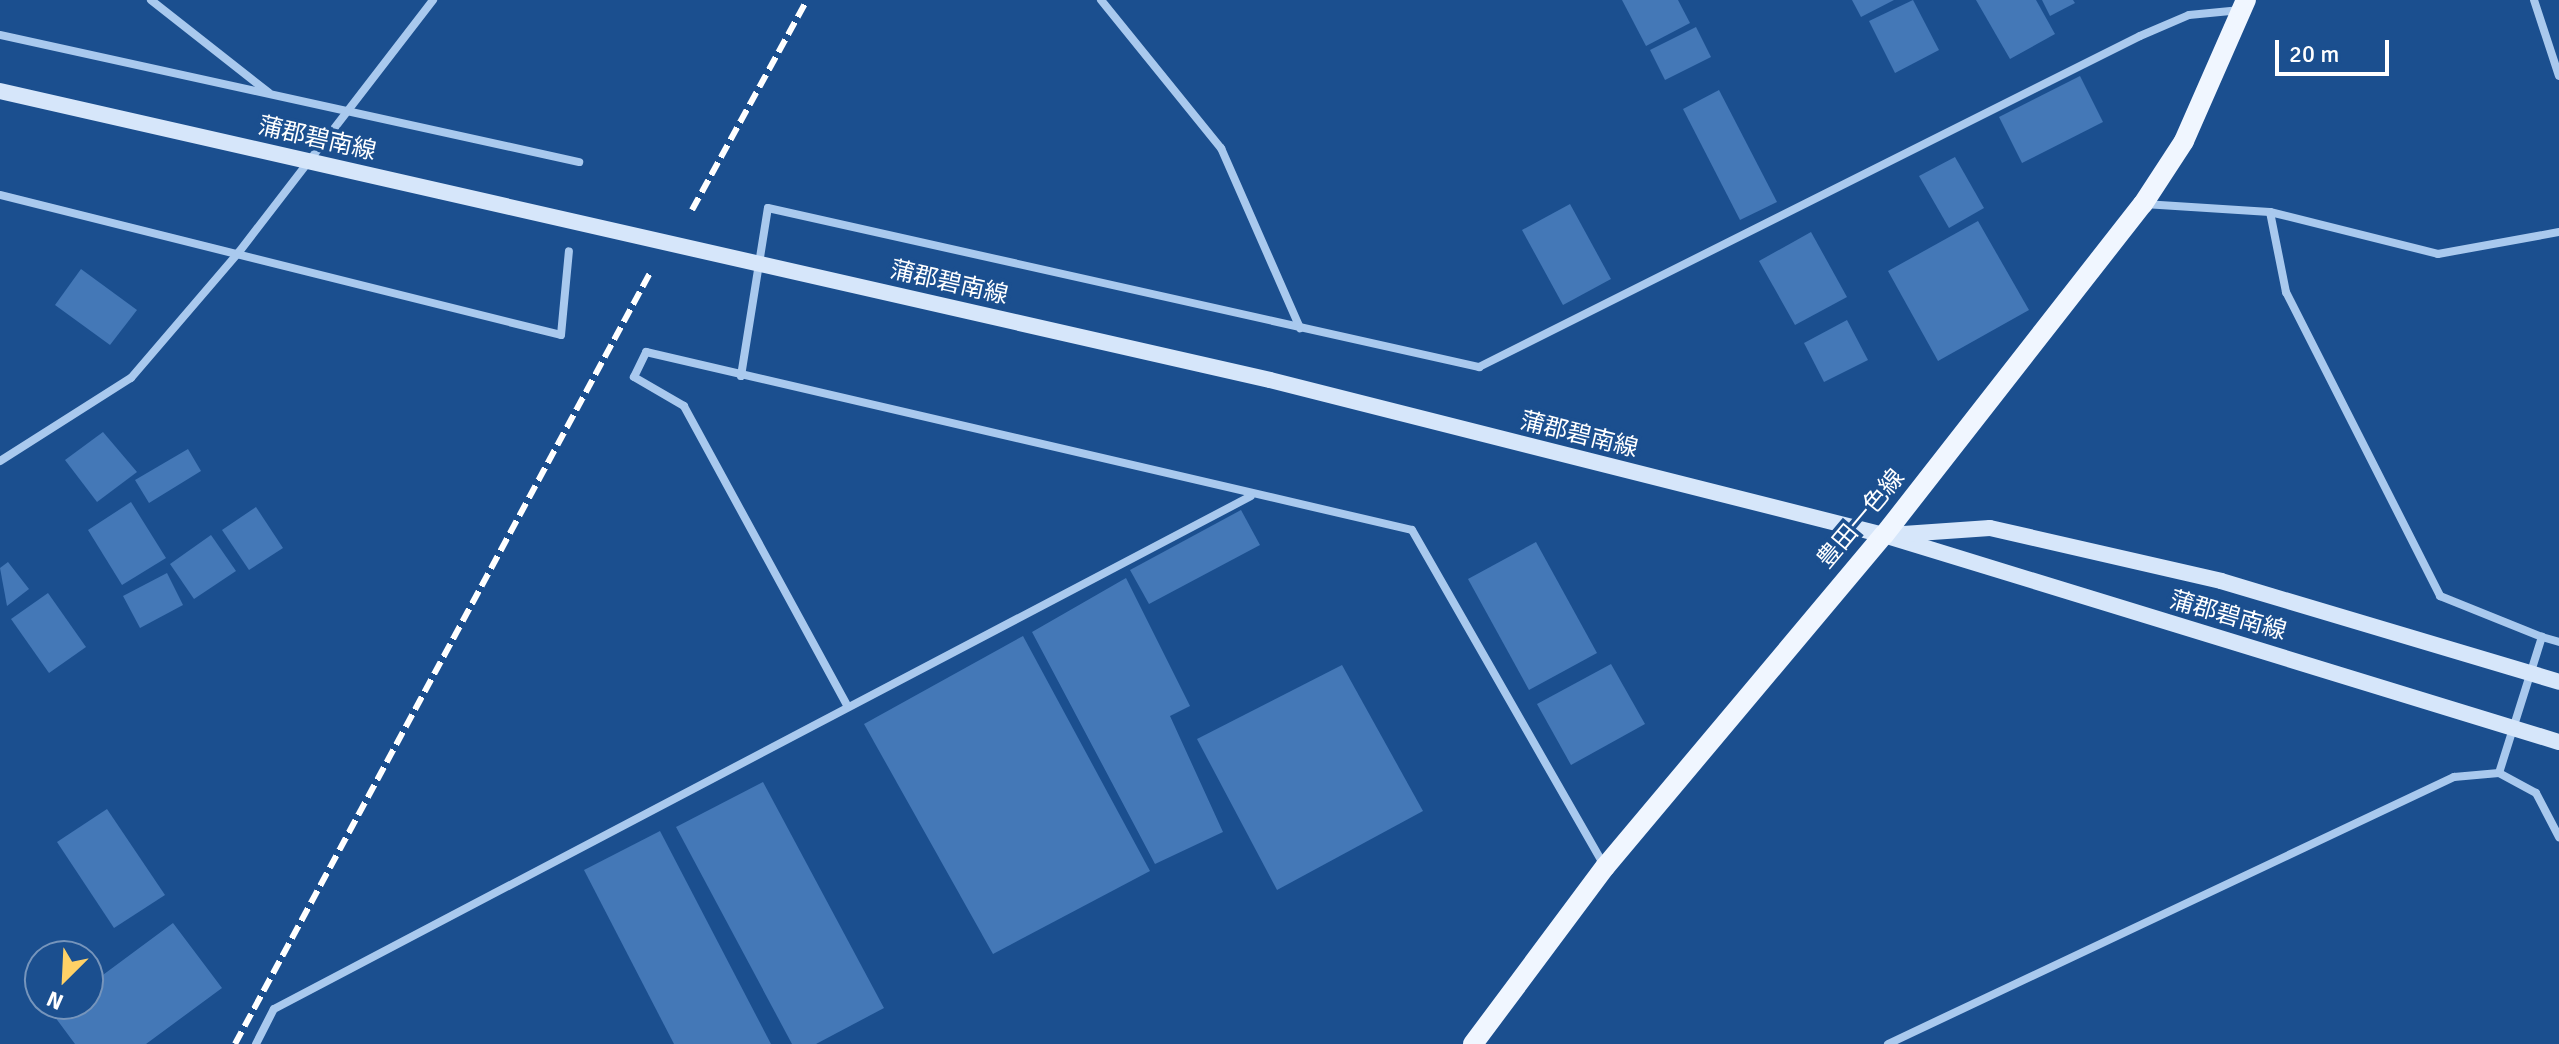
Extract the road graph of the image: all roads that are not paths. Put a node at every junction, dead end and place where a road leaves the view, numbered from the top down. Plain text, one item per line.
1 (151, 0) edge
2 (433, 0) edge
3 (1101, 0) edge
4 (2534, 0) edge
5 (2245, 5) edge
6 (0, 35) edge
7 (2559, 76) edge
8 (0, 91) edge
9 (272, 96) junction
10 (350, 113) junction
11 (579, 162) dead end
12 (0, 195) edge
13 (2143, 204) junction
14 (2270, 212) junction
15 (2559, 232) edge
16 (569, 251) dead end
17 (239, 252) junction
18 (1300, 328) junction
19 (741, 376) junction
20 (0, 461) edge
21 (1252, 495) junction
22 (1884, 535) junction
23 (2542, 637) junction
24 (2559, 642) edge
25 (2532, 670) junction
26 (2559, 682) edge
27 (848, 707) junction
28 (2513, 723) junction
29 (2559, 742) edge
30 (2499, 773) junction
31 (2559, 837) edge
32 (1605, 867) junction
33 (256, 1044) edge
34 (1473, 1044) edge
35 (1888, 1044) edge

1 - 9 street
2 - 10 street
3 - 18 street
4 - 7 street
5 - 13 main road, 豊田一色線
5 - 18 street
6 - 9 street
8 - 22 main road, 蒲郡碧南線, bridge
9 - 10 street
10 - 11 street
10 - 17 street
12 - 17 street
13 - 14 street
13 - 22 main road, 豊田一色線
14 - 15 street
14 - 23 street
16 - 17 street
17 - 20 street
18 - 19 street
19 - 21 street
19 - 27 street
21 - 27 street
21 - 32 street
22 - 25 main road, 蒲郡碧南線
22 - 28 main road, 蒲郡碧南線
22 - 32 main road, 豊田一色線
23 - 24 street
23 - 25 street
25 - 26 main road, 蒲郡碧南線
25 - 28 street
27 - 33 street
28 - 29 main road, 蒲郡碧南線
28 - 30 street
30 - 31 street
30 - 35 street
32 - 34 main road, 豊田一色線

